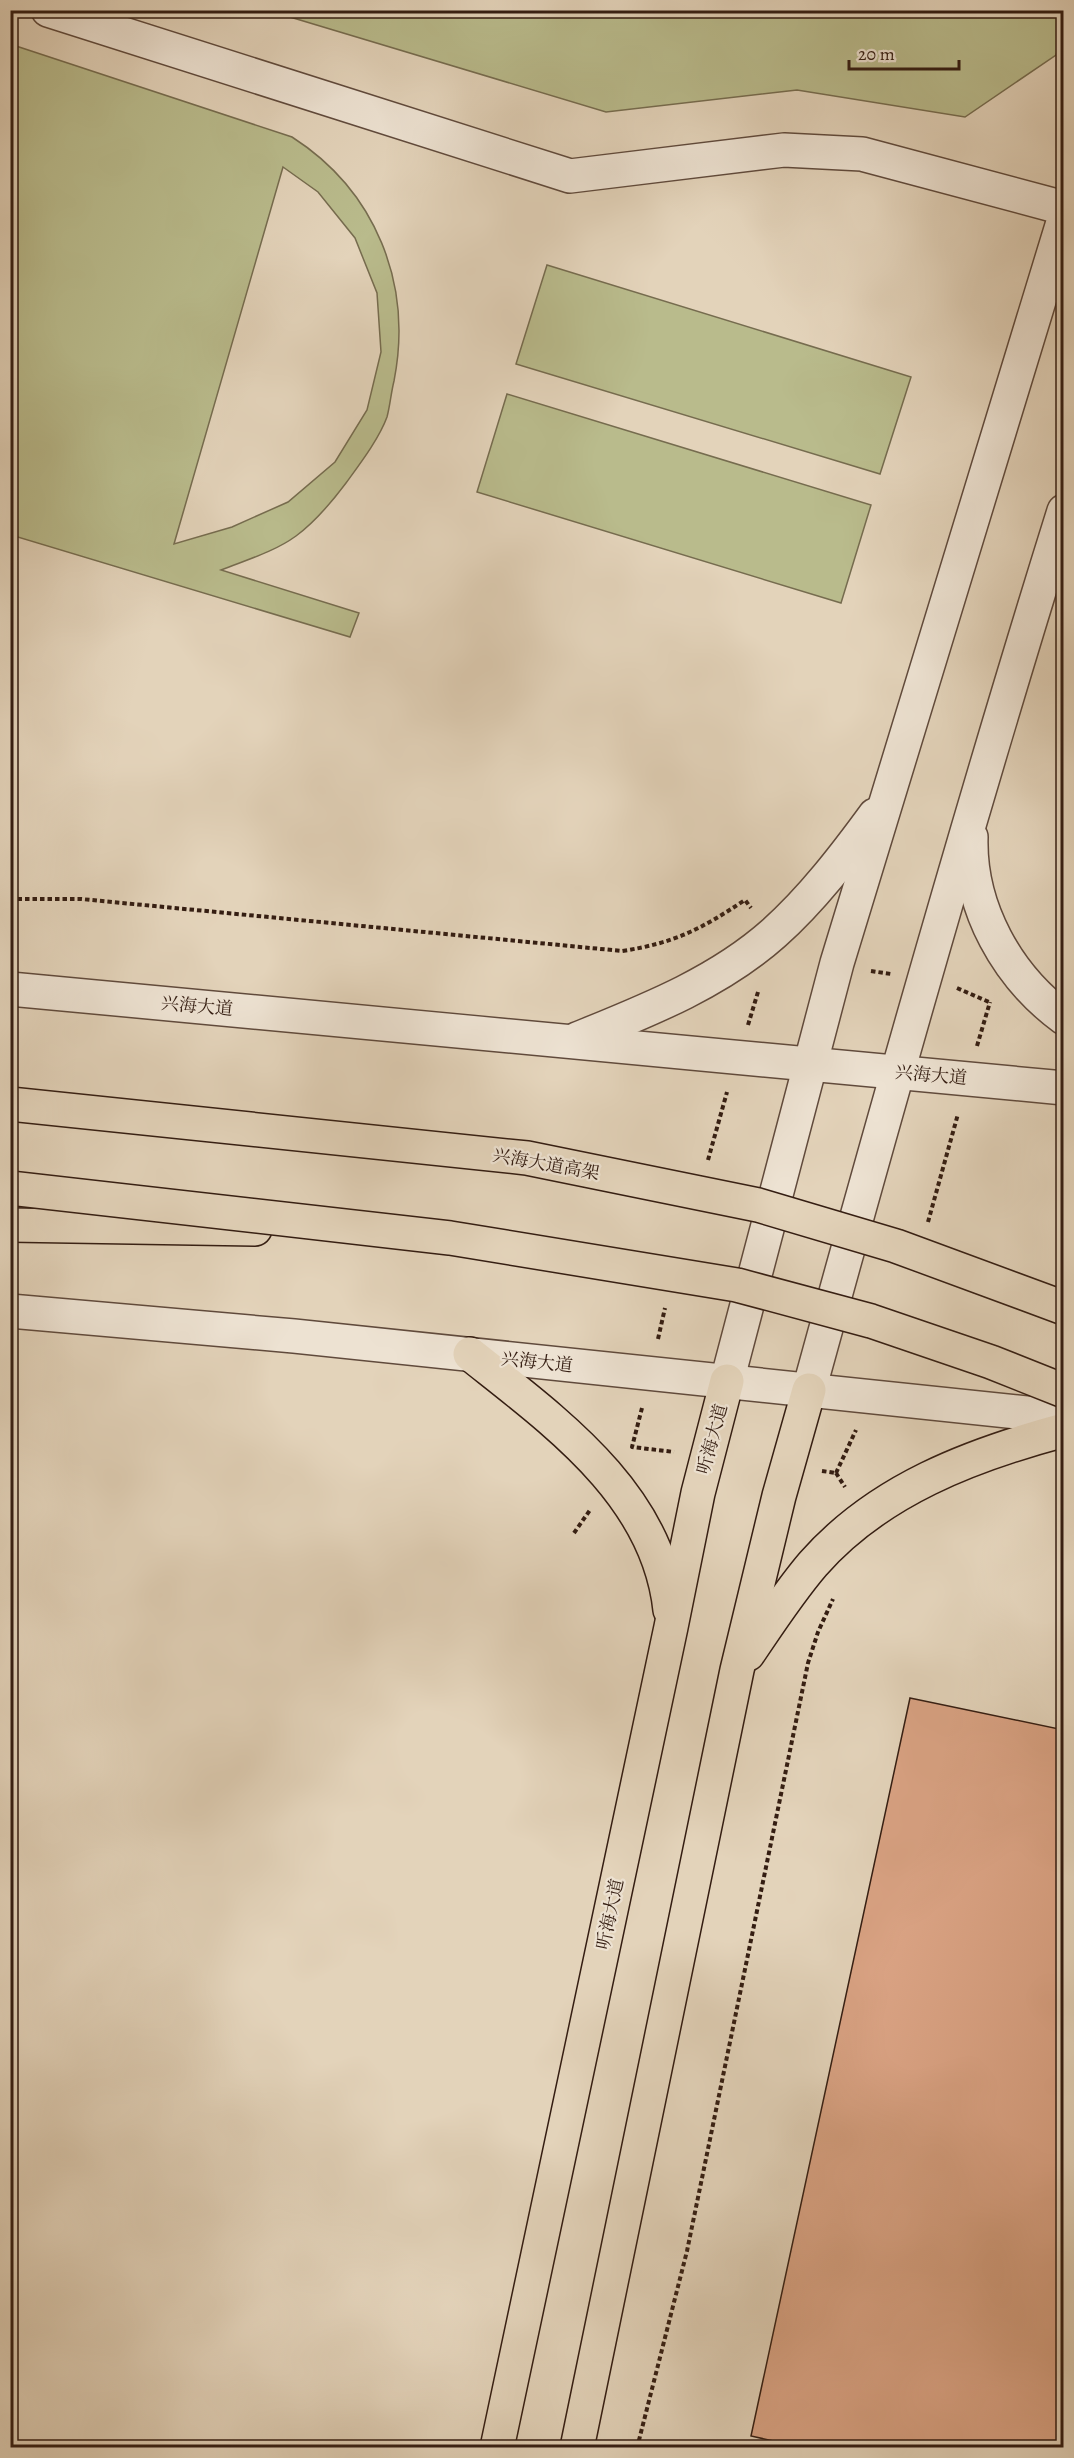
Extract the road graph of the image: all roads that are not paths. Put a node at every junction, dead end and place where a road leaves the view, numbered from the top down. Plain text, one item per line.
1 (48, 10) edge
2 (1064, 208) edge
3 (1064, 219) edge
4 (1064, 511) edge
5 (890, 794) junction
6 (971, 815) junction
7 (10, 989) edge
8 (1064, 1018) edge
9 (572, 1041) junction
10 (809, 1064) junction
11 (896, 1072) junction
12 (1064, 1088) edge
13 (10, 1104) edge
14 (10, 1188) edge
15 (10, 1225) edge
16 (450, 1238) junction
17 (1064, 1308) edge
18 (10, 1311) edge
19 (470, 1354) junction
20 (727, 1381) junction
21 (809, 1390) junction
22 (1064, 1391) edge
23 (1064, 1417) edge
24 (1064, 1430) edge
25 (671, 1627) junction
26 (737, 1670) junction
27 (497, 2448) edge
28 (577, 2448) edge

1 - 2 street
3 - 5 street
4 - 6 street
5 - 9 street
5 - 10 street
6 - 8 street
6 - 11 street
7 - 9 street, 兴海大道
9 - 10 street, 兴海大道
10 - 11 street, 兴海大道
10 - 20 street
11 - 12 street, 兴海大道
11 - 21 street
13 - 17 main road, 兴海大道高架, bridge
14 - 16 main road, bridge
15 - 16 main road, bridge
16 - 22 main road, bridge
18 - 19 street, 兴海大道
19 - 20 street, 兴海大道
19 - 25 main road
20 - 21 street, 兴海大道
20 - 25 main road, 听海大道
21 - 23 street, 兴海大道
21 - 26 main road
24 - 26 main road
25 - 27 main road, 听海大道
26 - 28 main road

